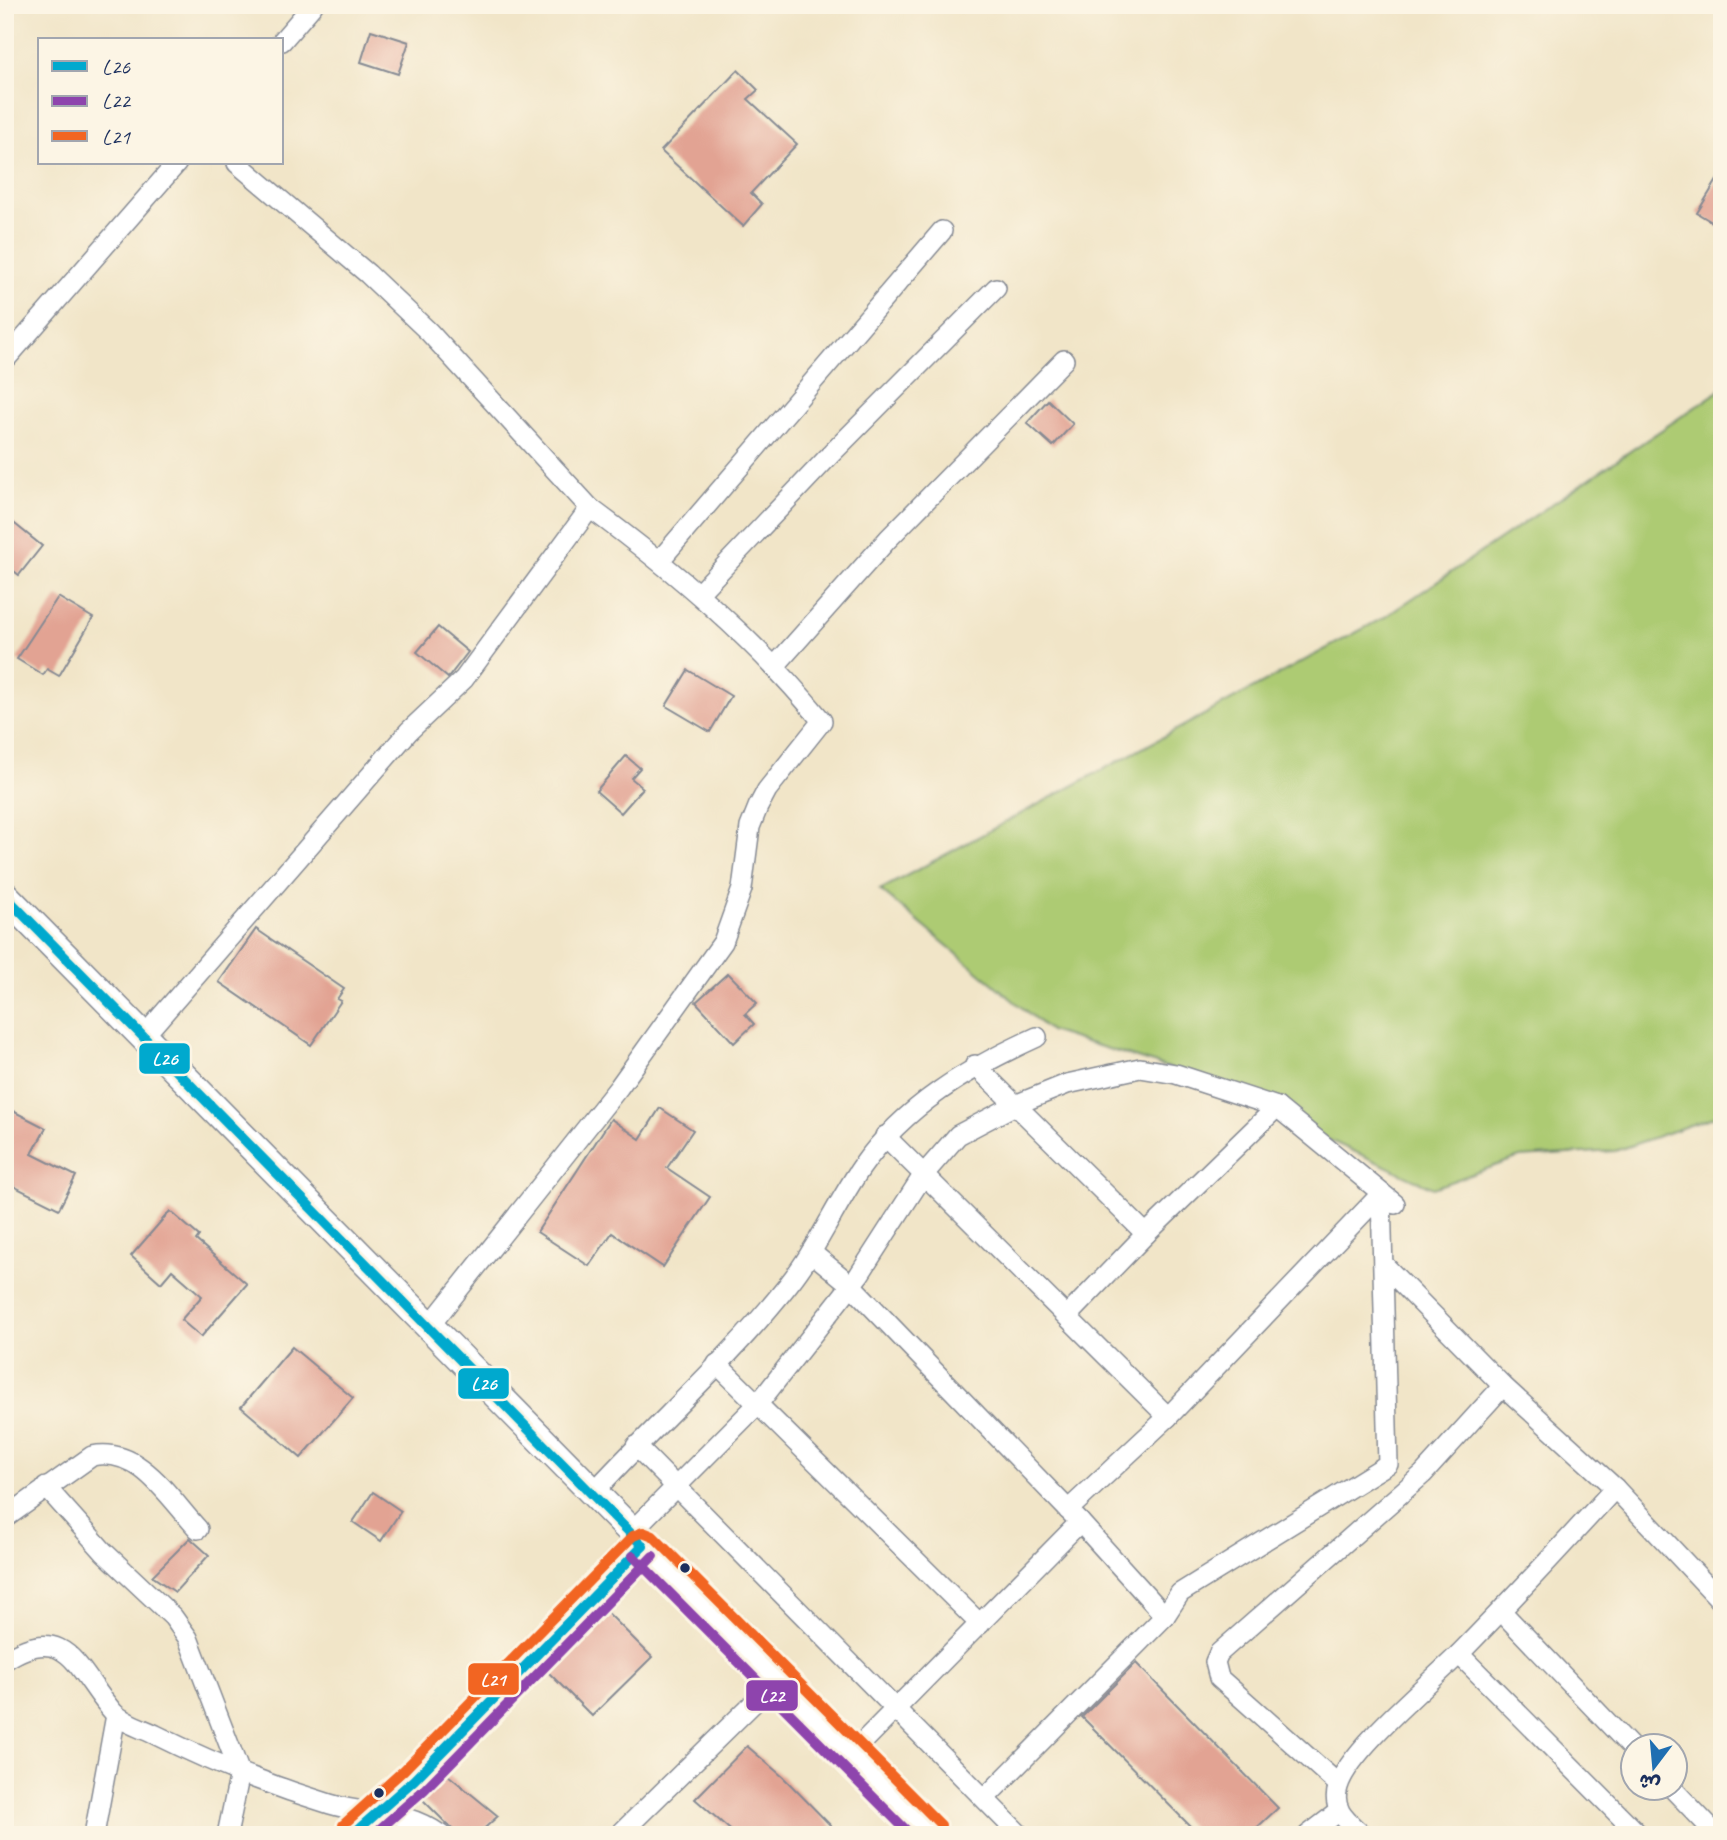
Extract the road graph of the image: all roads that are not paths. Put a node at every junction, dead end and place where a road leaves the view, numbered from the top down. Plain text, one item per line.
1 (313, 5) edge
2 (284, 39) edge
3 (176, 164) edge
4 (238, 164) edge
5 (942, 231) dead end
6 (996, 288) dead end
7 (5, 360) edge
8 (1064, 360) dead end
9 (590, 508) junction
10 (660, 560) junction
11 (698, 594) junction
12 (774, 667) junction
13 (5, 896) edge
14 (143, 1037) junction
15 (1037, 1037) dead end
16 (975, 1065) junction
17 (1015, 1105) junction
18 (1277, 1107) junction
19 (885, 1136) junction
20 (924, 1174) junction
21 (1388, 1199) junction
22 (1146, 1234) junction
23 (811, 1252) junction
24 (1384, 1264) junction
25 (851, 1285) junction
26 (1067, 1316) junction
27 (429, 1328) junction
28 (717, 1364) junction
29 (1503, 1386) junction
30 (758, 1404) junction
31 (1168, 1418) junction
32 (636, 1446) junction
33 (46, 1486) junction
34 (676, 1486) junction
35 (1615, 1488) junction
36 (592, 1494) junction
37 (1074, 1516) junction
38 (5, 1518) edge
39 (198, 1529) dead end
40 (636, 1539) junction
41 (1722, 1602) edge
42 (1501, 1611) junction
43 (1165, 1616) junction
44 (981, 1623) junction
45 (1459, 1654) junction
46 (5, 1660) edge
47 (777, 1680) junction
48 (897, 1707) junction
49 (116, 1715) junction
50 (1618, 1732) edge
51 (850, 1755) junction
52 (240, 1773) junction
53 (1338, 1784) junction
54 (985, 1798) junction
55 (1686, 1801) edge
56 (379, 1811) junction
57 (1338, 1812) junction
58 (1720, 1834) edge
59 (94, 1835) edge
60 (227, 1835) edge
61 (352, 1835) edge
62 (442, 1835) edge
63 (619, 1835) edge
64 (931, 1835) edge
65 (1020, 1835) edge
66 (1308, 1835) edge
67 (1362, 1835) edge
68 (1639, 1835) edge

1 - 2 street
3 - 7 street
4 - 9 street
5 - 10 street
6 - 11 street
8 - 12 street
9 - 10 street
9 - 14 street
10 - 11 street
11 - 12 street
12 - 27 street
13 - 14 highway
14 - 27 highway
15 - 16 street
16 - 17 street
16 - 19 street
17 - 18 street
17 - 20 street
17 - 22 street
18 - 21 street
18 - 22 street
19 - 20 street
19 - 23 street
20 - 25 street
20 - 26 street
21 - 24 street
21 - 31 street
22 - 26 street
23 - 25 street
23 - 28 street
24 - 29 street
24 - 43 street
25 - 30 street
25 - 37 street
26 - 31 street
27 - 36 highway
28 - 30 street
28 - 32 street
29 - 35 street
29 - 53 street
30 - 34 street
30 - 44 street
31 - 37 street
32 - 34 street
32 - 36 street
33 - 38 street
33 - 39 street
33 - 52 street
34 - 40 street
34 - 48 street
35 - 41 street
35 - 42 street
36 - 40 highway
37 - 43 street
37 - 44 street
40 - 47 highway
40 - 56 street
42 - 45 street
42 - 50 street
43 - 54 street
44 - 48 street
45 - 53 street
45 - 68 street
46 - 49 street
47 - 51 highway
47 - 63 street
48 - 51 street
48 - 54 street
49 - 52 street
49 - 59 street
51 - 64 highway
52 - 56 street
52 - 60 street
53 - 57 street
54 - 65 street
55 - 58 street
56 - 61 street
56 - 62 street
57 - 66 street
57 - 67 street

